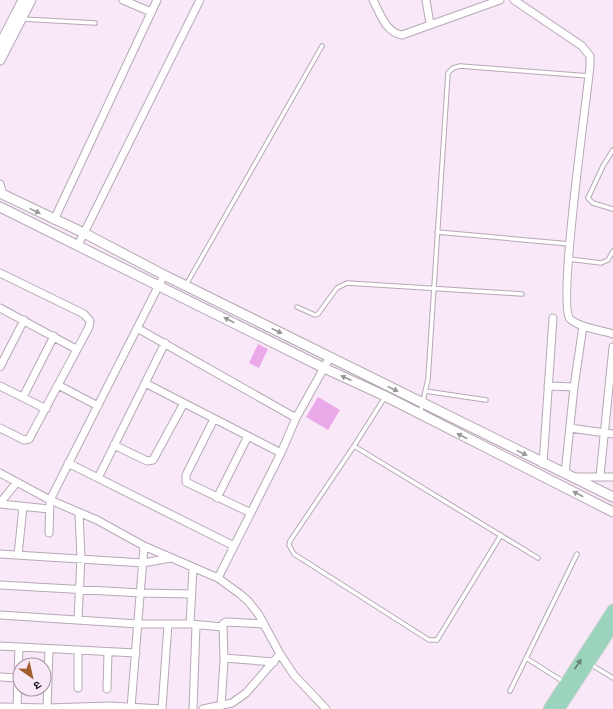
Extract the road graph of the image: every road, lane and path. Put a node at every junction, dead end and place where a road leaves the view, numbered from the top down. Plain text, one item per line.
1 (23, 0) edge
2 (31, 0) edge
3 (123, 0) edge
4 (157, 0) edge
5 (200, 0) edge
6 (373, 0) edge
7 (426, 0) edge
8 (500, 0) edge
9 (515, 0) edge
10 (151, 12) junction
11 (21, 19) junction
12 (95, 23) dead end
13 (430, 24) junction
14 (0, 45) edge
15 (322, 46) dead end
16 (0, 60) edge
17 (589, 76) junction
18 (613, 150) edge
19 (0, 184) edge
20 (2, 194) edge
21 (18, 202) junction
22 (613, 209) edge
23 (4, 210) edge
24 (54, 220) junction
25 (437, 232) junction
26 (84, 233) junction
27 (570, 244) junction
28 (78, 245) junction
29 (613, 251) edge
30 (569, 259) junction
31 (164, 275) junction
32 (1, 276) edge
33 (159, 286) junction
34 (186, 286) junction
35 (434, 289) junction
36 (522, 294) dead end
37 (297, 307) dead end
38 (0, 308) edge
39 (553, 318) dead end
40 (24, 320) junction
41 (583, 326) junction
42 (137, 328) junction
43 (613, 334) edge
44 (54, 336) junction
45 (165, 343) junction
46 (613, 347) edge
47 (76, 349) junction
48 (330, 357) junction
49 (0, 367) edge
50 (324, 368) junction
51 (145, 382) junction
52 (58, 385) junction
53 (0, 386) edge
54 (548, 386) junction
55 (574, 387) junction
56 (425, 391) junction
57 (385, 396) junction
58 (23, 397) junction
59 (486, 400) dead end
60 (184, 403) junction
61 (422, 404) junction
62 (98, 406) junction
63 (46, 408) junction
64 (420, 415) junction
65 (296, 418) junction
66 (214, 419) junction
67 (0, 428) edge
68 (570, 428) junction
69 (605, 433) junction
70 (613, 434) edge
71 (248, 436) junction
72 (501, 443) junction
73 (114, 445) junction
74 (354, 446) junction
75 (281, 453) junction
76 (496, 453) junction
77 (68, 463) junction
78 (543, 464) junction
79 (0, 472) edge
80 (568, 476) junction
81 (600, 476) junction
82 (613, 477) edge
83 (98, 478) junction
84 (17, 482) junction
85 (613, 497) edge
86 (217, 498) junction
87 (50, 500) junction
88 (0, 504) edge
89 (23, 506) junction
90 (49, 508) junction
91 (613, 512) edge
92 (79, 513) junction
93 (251, 513) junction
94 (49, 533) dead end
95 (501, 535) junction
96 (144, 546) junction
97 (234, 546) junction
98 (0, 554) edge
99 (577, 554) dead end
100 (18, 555) junction
101 (81, 558) junction
102 (171, 558) junction
103 (538, 558) dead end
104 (143, 563) junction
105 (193, 568) junction
106 (218, 578) junction
107 (0, 585) edge
108 (81, 590) junction
109 (141, 593) junction
110 (191, 594) junction
111 (613, 610) edge
112 (0, 615) edge
113 (78, 619) junction
114 (138, 624) junction
115 (168, 624) junction
116 (264, 624) junction
117 (193, 625) junction
118 (613, 626) edge
119 (223, 627) junction
120 (0, 646) edge
121 (19, 647) junction
122 (48, 649) junction
123 (78, 652) junction
124 (108, 652) junction
125 (136, 653) junction
126 (280, 654) junction
127 (18, 657) edge
128 (224, 658) junction
129 (526, 658) junction
130 (274, 662) junction
131 (589, 664) junction
132 (0, 677) edge
133 (12, 678) edge
134 (613, 678) edge
135 (566, 683) junction
136 (78, 688) dead end
137 (107, 689) dead end
138 (510, 691) dead end
139 (17, 697) edge
140 (221, 706) junction
141 (0, 707) edge
142 (17, 708) junction
143 (47, 708) junction
144 (131, 708) junction
145 (556, 708) edge
146 (142, 709) edge
147 (192, 709) edge
148 (203, 709) edge
149 (326, 709) edge

1 - 14 main road
2 - 11 main road
3 - 10 street
4 - 10 street
5 - 26 street
6 - 13 street
7 - 13 street
8 - 13 street
9 - 17 street
10 - 24 street
11 - 12 lane
11 - 16 main road
15 - 34 lane
17 - 25 lane
17 - 27 street
18 - 22 lane
19 - 20 street
20 - 21 main road
21 - 23 main road
21 -> 24 main road
23 - 28 main road
24 - 26 main road
25 - 27 lane
25 - 35 lane
26 - 28 street
26 - 31 main road
27 - 30 street
28 - 33 main road
29 - 30 lane
30 - 41 street
31 - 33 street
31 - 34 main road
32 - 47 street
33 - 42 street
50 -> 33 main road
34 -> 48 main road
35 - 36 lane
35 - 37 lane
35 - 56 lane
38 - 40 street
39 - 54 street
40 - 44 street
40 - 49 street
41 - 43 street
41 - 55 street
42 - 45 street
42 - 62 street
44 - 47 street
44 - 58 street
45 - 51 street
45 - 65 street
46 - 69 street
47 - 52 street
48 - 50 street
48 -> 61 main road
57 -> 50 main road
50 - 65 street
51 - 60 street
51 - 73 street
52 - 62 street
52 - 63 street
53 - 58 street
54 - 55 street
54 - 78 street
55 - 68 street
56 - 59 lane
56 - 61 lane
57 - 64 main road
57 - 74 lane
58 - 63 street
60 - 66 street
60 - 73 street
61 - 64 lane
61 - 72 main road
62 - 77 street
63 - 67 street
76 -> 64 main road
65 - 75 street
66 - 71 street
66 - 86 street
68 - 69 street
68 - 80 street
69 - 70 street
69 - 81 street
71 - 75 street
71 - 86 street
72 - 76 main road
72 -> 78 main road
73 - 83 street
74 - 95 lane
74 - 95 lane
75 - 93 street
91 -> 76 main road
77 - 83 street
77 - 87 street
78 - 80 main road
79 - 84 street
80 - 81 street
80 - 85 main road
81 - 82 street
83 - 97 street
84 - 87 street
84 - 88 street
86 - 93 street
87 - 90 street
87 - 92 street
88 - 89 street
89 - 90 street
89 - 100 street
90 - 94 street
92 - 96 street
92 - 101 street
93 - 97 street
95 - 103 lane
96 - 102 street
96 - 104 street
97 - 106 street
98 - 100 street
99 - 129 lane
100 - 101 street
101 - 104 street
101 - 108 street
102 - 104 street
102 - 105 street
104 - 109 street
105 - 106 street
105 - 110 street
106 - 116 street
107 - 108 street
108 - 109 street
108 - 113 street
109 - 110 street
109 - 114 street
110 - 117 street
135 -> 111 main road
112 - 113 street
113 - 114 street
114 - 115 street
114 - 125 street
115 - 117 street
115 - 146 street
116 - 119 street
116 - 126 street
117 - 119 street
117 - 147 street
118 - 131 main road
119 - 128 street
120 - 121 street
121 - 122 street
121 - 127 street
122 - 123 street
122 - 143 street
123 - 124 street
123 - 136 street
124 - 125 street
124 - 137 street
125 - 144 street
126 - 130 street
126 - 149 street
128 - 130 street
128 - 140 street
129 - 135 lane
129 - 138 lane
130 - 140 street
131 - 134 lane
131 - 145 main road
132 - 133 street
135 - 145 main road
139 - 142 street
140 - 148 street
141 - 142 street
142 - 143 street
143 - 144 street
144 - 146 street

